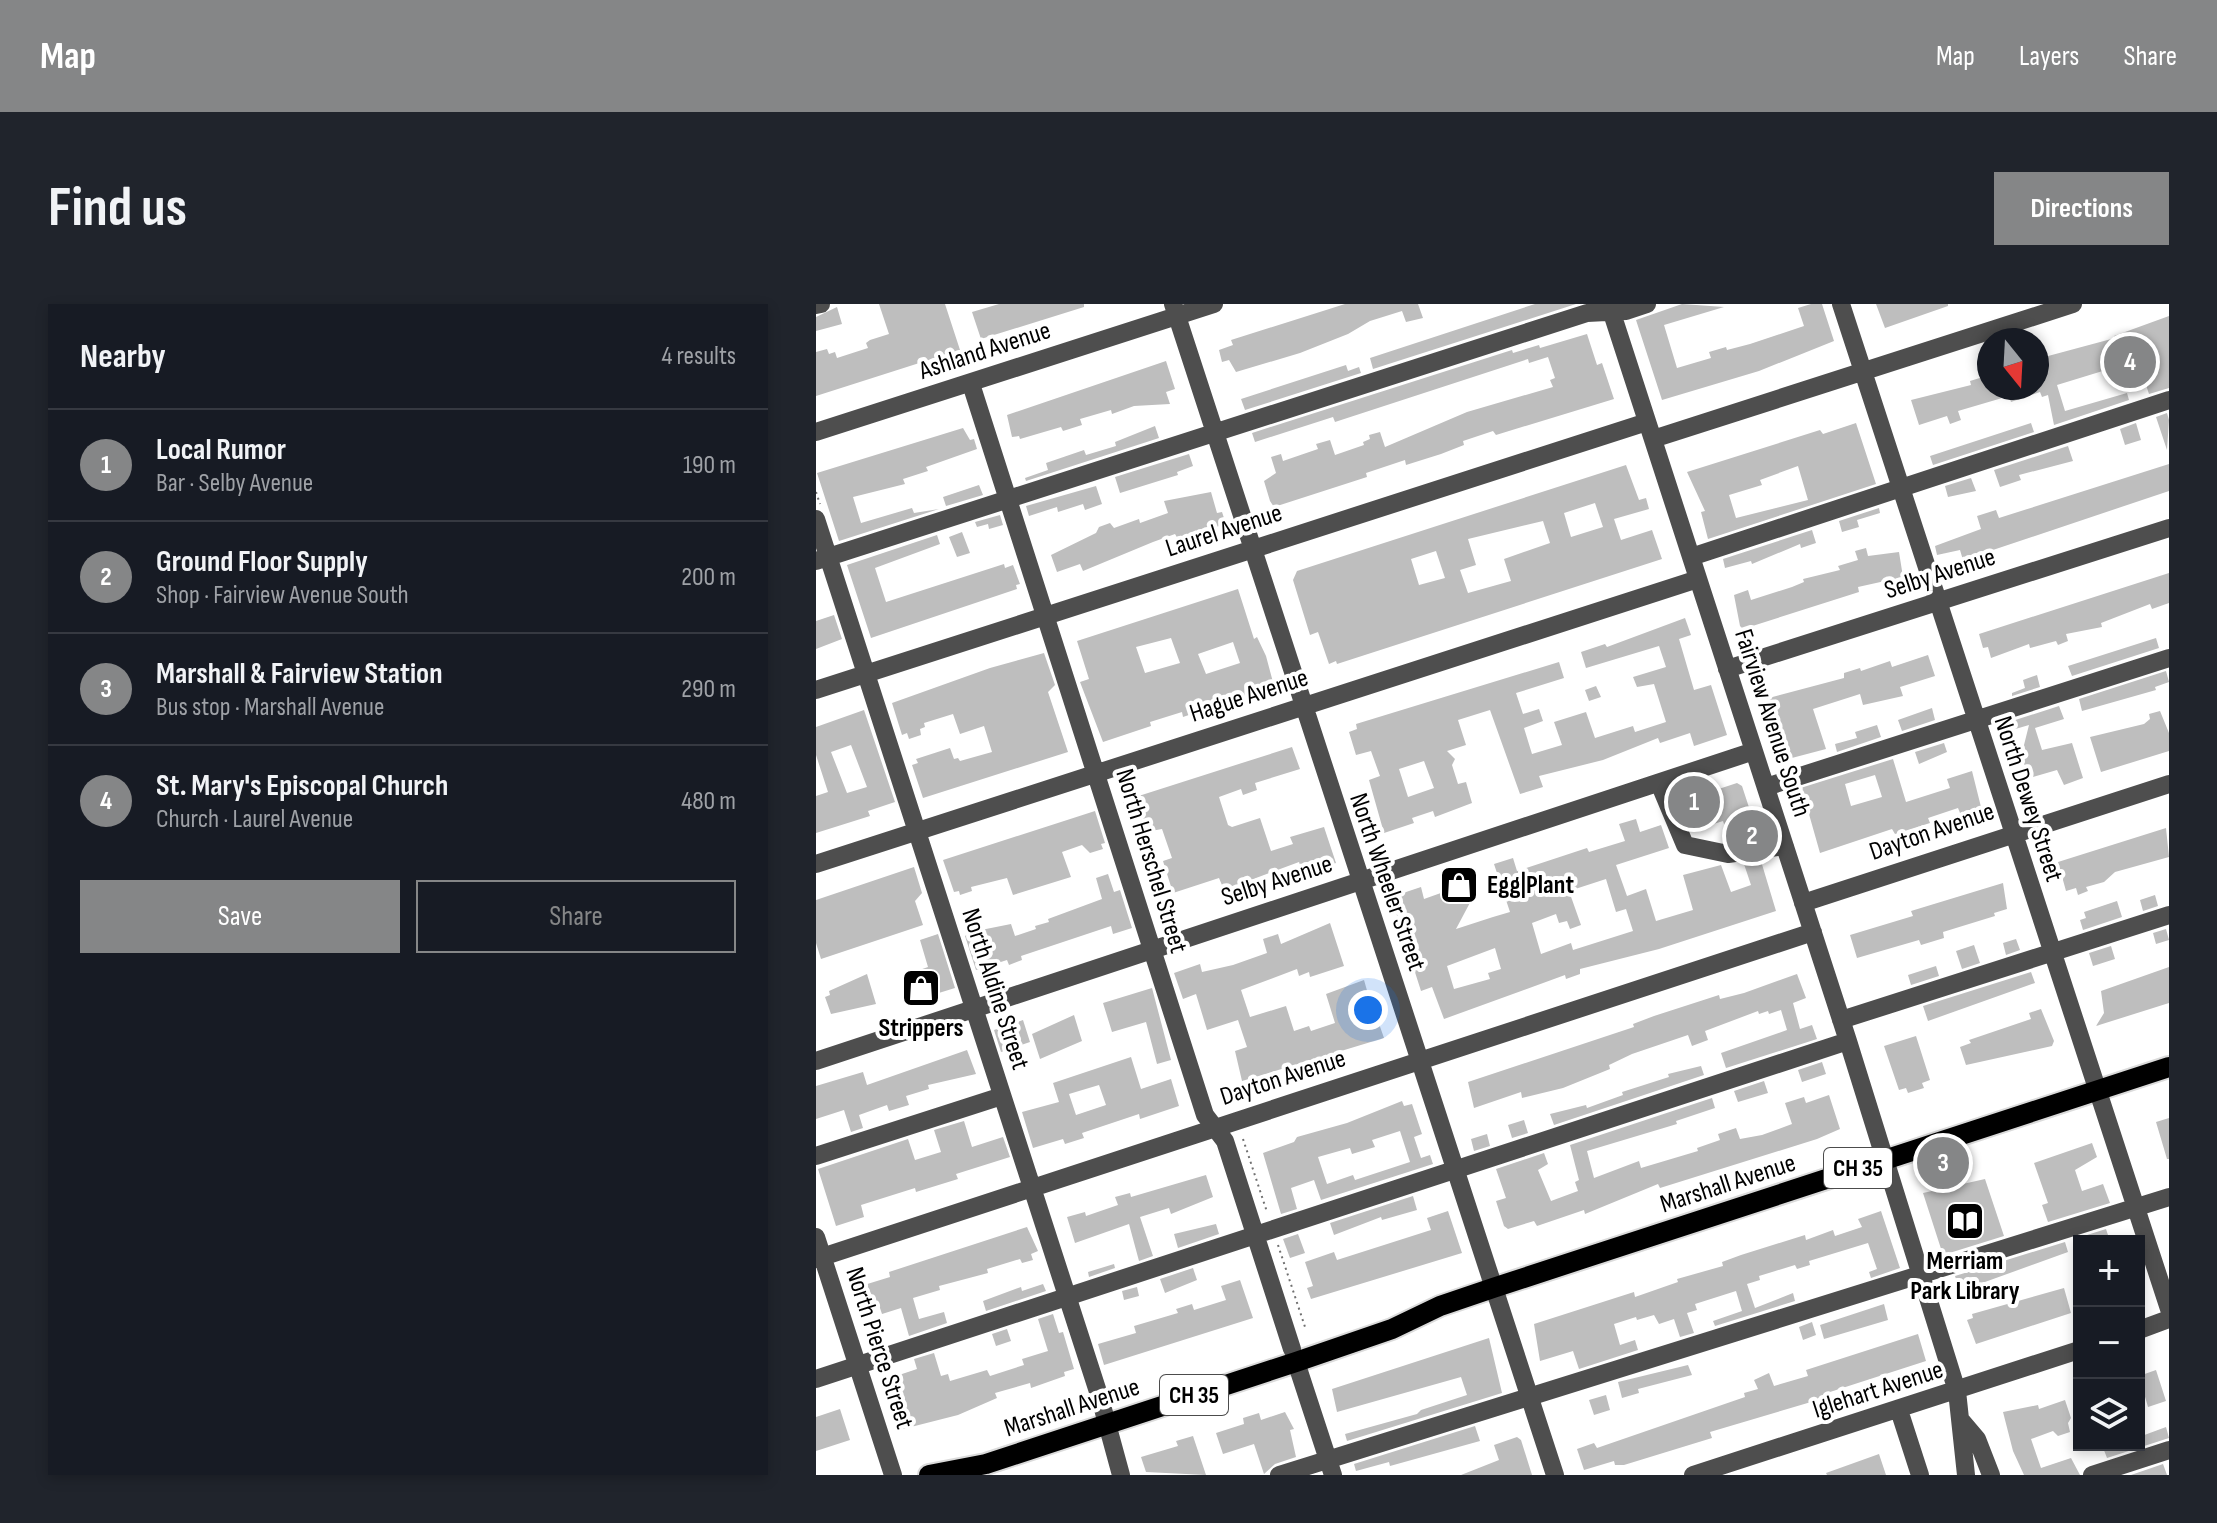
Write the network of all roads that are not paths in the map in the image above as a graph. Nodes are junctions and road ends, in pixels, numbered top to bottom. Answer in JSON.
{"nodes":[{"id":1,"x":1214,"y":304,"type":"edge"},
{"id":2,"x":1647,"y":304,"type":"edge"},
{"id":3,"x":1841,"y":304,"type":"edge"},
{"id":4,"x":2073,"y":304,"type":"edge"},
{"id":5,"x":1610,"y":307,"type":"edge"},
{"id":6,"x":1175,"y":310,"type":"edge"},
{"id":7,"x":1863,"y":371,"type":"junction"},
{"id":8,"x":971,"y":384,"type":"junction"},
{"id":9,"x":2169,"y":400,"type":"edge"},
{"id":10,"x":1650,"y":431,"type":"junction"},
{"id":11,"x":816,"y":432,"type":"edge"},
{"id":12,"x":1215,"y":434,"type":"junction"},
{"id":13,"x":1901,"y":488,"type":"junction"},
{"id":14,"x":1008,"y":500,"type":"junction"},
{"id":15,"x":816,"y":519,"type":"edge"},
{"id":16,"x":2169,"y":528,"type":"edge"},
{"id":17,"x":1252,"y":549,"type":"junction"},
{"id":18,"x":1691,"y":557,"type":"junction"},
{"id":19,"x":822,"y":559,"type":"edge"},
{"id":20,"x":1698,"y":579,"type":"junction"},
{"id":21,"x":1941,"y":601,"type":"junction"},
{"id":22,"x":1045,"y":615,"type":"junction"},
{"id":23,"x":2169,"y":658,"type":"edge"},
{"id":24,"x":1727,"y":669,"type":"junction"},
{"id":25,"x":867,"y":674,"type":"junction"},
{"id":26,"x":816,"y":690,"type":"edge"},
{"id":27,"x":1302,"y":706,"type":"junction"},
{"id":28,"x":1975,"y":720,"type":"junction"},
{"id":29,"x":1754,"y":751,"type":"junction"},
{"id":30,"x":1097,"y":773,"type":"junction"},
{"id":31,"x":1659,"y":783,"type":"junction"},
{"id":32,"x":2169,"y":784,"type":"edge"},
{"id":33,"x":1766,"y":787,"type":"junction"},
{"id":34,"x":918,"y":833,"type":"junction"},
{"id":35,"x":2011,"y":833,"type":"junction"},
{"id":36,"x":1785,"y":846,"type":"junction"},
{"id":37,"x":816,"y":864,"type":"edge"},
{"id":38,"x":1359,"y":882,"type":"junction"},
{"id":39,"x":1803,"y":903,"type":"junction"},
{"id":40,"x":2169,"y":915,"type":"edge"},
{"id":41,"x":1813,"y":932,"type":"junction"},
{"id":42,"x":1152,"y":950,"type":"junction"},
{"id":43,"x":2051,"y":953,"type":"junction"},
{"id":44,"x":975,"y":1008,"type":"junction"},
{"id":45,"x":1841,"y":1020,"type":"junction"},
{"id":46,"x":1848,"y":1041,"type":"junction"},
{"id":47,"x":1421,"y":1060,"type":"junction"},
{"id":48,"x":816,"y":1061,"type":"edge"},
{"id":49,"x":2169,"y":1067,"type":"edge"},
{"id":50,"x":2096,"y":1091,"type":"junction"},
{"id":51,"x":1002,"y":1096,"type":"junction"},
{"id":52,"x":1215,"y":1128,"type":"junction"},
{"id":53,"x":816,"y":1156,"type":"edge"},
{"id":54,"x":1885,"y":1159,"type":"junction"},
{"id":55,"x":1455,"y":1169,"type":"junction"},
{"id":56,"x":1030,"y":1189,"type":"junction"},
{"id":57,"x":2169,"y":1197,"type":"edge"},
{"id":58,"x":2136,"y":1208,"type":"junction"},
{"id":59,"x":1254,"y":1234,"type":"junction"},
{"id":60,"x":816,"y":1237,"type":"edge"},
{"id":61,"x":819,"y":1258,"type":"edge"},
{"id":62,"x":1921,"y":1276,"type":"junction"},
{"id":63,"x":1493,"y":1288,"type":"junction"},
{"id":64,"x":1065,"y":1296,"type":"junction"},
{"id":65,"x":2169,"y":1309,"type":"edge"},
{"id":66,"x":2169,"y":1319,"type":"edge"},
{"id":67,"x":2145,"y":1328,"type":"edge"},
{"id":68,"x":2073,"y":1352,"type":"edge"},
{"id":69,"x":1294,"y":1355,"type":"junction"},
{"id":70,"x":857,"y":1365,"type":"junction"},
{"id":71,"x":816,"y":1379,"type":"edge"},
{"id":72,"x":1957,"y":1391,"type":"junction"},
{"id":73,"x":1530,"y":1399,"type":"junction"},
{"id":74,"x":1899,"y":1410,"type":"junction"},
{"id":75,"x":1104,"y":1418,"type":"junction"},
{"id":76,"x":1960,"y":1418,"type":"junction"},
{"id":77,"x":2169,"y":1450,"type":"edge"},
{"id":78,"x":1330,"y":1467,"type":"edge"},
{"id":79,"x":937,"y":1473,"type":"edge"},
{"id":80,"x":893,"y":1475,"type":"edge"},
{"id":81,"x":1121,"y":1475,"type":"edge"},
{"id":82,"x":1279,"y":1475,"type":"edge"},
{"id":83,"x":1555,"y":1475,"type":"edge"},
{"id":84,"x":1693,"y":1475,"type":"edge"},
{"id":85,"x":1920,"y":1475,"type":"edge"},
{"id":86,"x":1966,"y":1475,"type":"edge"},
{"id":87,"x":1991,"y":1475,"type":"edge"},
{"id":88,"x":2092,"y":1475,"type":"edge"}],
"edges":[{"from":1,"to":6,"type":"street","name":"Ashland Avenue"},
{"from":2,"to":5,"type":"street"},
{"from":3,"to":7,"type":"street","name":"North Dewey Street"},
{"from":4,"to":7,"type":"street","name":"Laurel Avenue"},
{"from":5,"to":10,"type":"street","name":"Fairview Avenue South"},
{"from":5,"to":12,"type":"street"},
{"from":6,"to":8,"type":"street","name":"Ashland Avenue"},
{"from":6,"to":12,"type":"street","name":"North Wheeler Street"},
{"from":7,"to":10,"type":"street","name":"Laurel Avenue"},
{"from":7,"to":13,"type":"street","name":"North Dewey Street"},
{"from":8,"to":11,"type":"street","name":"Ashland Avenue"},
{"from":8,"to":14,"type":"street","name":"North Herschel Street"},
{"from":9,"to":13,"type":"street"},
{"from":10,"to":17,"type":"street","name":"Laurel Avenue"},
{"from":10,"to":18,"type":"street","name":"Fairview Avenue South"},
{"from":12,"to":14,"type":"street"},
{"from":12,"to":17,"type":"street","name":"North Wheeler Street"},
{"from":13,"to":18,"type":"street"},
{"from":13,"to":21,"type":"street","name":"North Dewey Street"},
{"from":14,"to":19,"type":"street"},
{"from":14,"to":22,"type":"street","name":"North Herschel Street"},
{"from":15,"to":19,"type":"street","name":"North Aldine Street"},
{"from":16,"to":21,"type":"street","name":"Selby Avenue"},
{"from":17,"to":22,"type":"street","name":"Laurel Avenue"},
{"from":17,"to":27,"type":"street","name":"North Wheeler Street"},
{"from":18,"to":20,"type":"street","name":"Fairview Avenue South"},
{"from":19,"to":25,"type":"street","name":"North Aldine Street"},
{"from":20,"to":24,"type":"street","name":"Fairview Avenue South"},
{"from":20,"to":27,"type":"street","name":"Hague Avenue"},
{"from":21,"to":24,"type":"street","name":"Selby Avenue"},
{"from":21,"to":28,"type":"street","name":"North Dewey Street"},
{"from":22,"to":25,"type":"street","name":"Laurel Avenue"},
{"from":22,"to":30,"type":"street","name":"North Herschel Street"},
{"from":23,"to":28,"type":"street"},
{"from":24,"to":29,"type":"street","name":"Fairview Avenue South"},
{"from":25,"to":26,"type":"street","name":"Laurel Avenue"},
{"from":25,"to":34,"type":"street","name":"North Aldine Street"},
{"from":27,"to":30,"type":"street","name":"Hague Avenue"},
{"from":27,"to":38,"type":"street","name":"North Wheeler Street"},
{"from":28,"to":33,"type":"street"},
{"from":28,"to":35,"type":"street","name":"North Dewey Street"},
{"from":29,"to":31,"type":"street","name":"Selby Avenue"},
{"from":29,"to":33,"type":"street","name":"Fairview Avenue South"},
{"from":30,"to":34,"type":"street","name":"Hague Avenue"},
{"from":30,"to":42,"type":"street","name":"North Herschel Street"},
{"from":31,"to":36,"type":"street"},
{"from":31,"to":38,"type":"street","name":"Selby Avenue"},
{"from":32,"to":35,"type":"street","name":"Dayton Avenue"},
{"from":33,"to":36,"type":"street","name":"Fairview Avenue South"},
{"from":34,"to":37,"type":"street","name":"Hague Avenue"},
{"from":34,"to":44,"type":"street","name":"North Aldine Street"},
{"from":35,"to":39,"type":"street","name":"Dayton Avenue"},
{"from":35,"to":43,"type":"street","name":"North Dewey Street"},
{"from":36,"to":39,"type":"street","name":"Fairview Avenue South"},
{"from":38,"to":42,"type":"street","name":"Selby Avenue"},
{"from":38,"to":47,"type":"street","name":"North Wheeler Street"},
{"from":39,"to":41,"type":"street","name":"Fairview Avenue South"},
{"from":40,"to":43,"type":"street"},
{"from":41,"to":45,"type":"street","name":"Fairview Avenue South"},
{"from":41,"to":47,"type":"street","name":"Dayton Avenue"},
{"from":42,"to":44,"type":"street","name":"Selby Avenue"},
{"from":42,"to":52,"type":"street","name":"North Herschel Street"},
{"from":43,"to":45,"type":"street"},
{"from":43,"to":50,"type":"street","name":"North Dewey Street"},
{"from":44,"to":48,"type":"street","name":"Selby Avenue"},
{"from":44,"to":51,"type":"street","name":"North Aldine Street"},
{"from":45,"to":46,"type":"street","name":"Fairview Avenue South"},
{"from":46,"to":54,"type":"street","name":"Fairview Avenue South"},
{"from":46,"to":55,"type":"street"},
{"from":47,"to":52,"type":"street","name":"Dayton Avenue"},
{"from":47,"to":55,"type":"street","name":"North Wheeler Street"},
{"from":49,"to":50,"type":"main road","name":"Marshall Avenue","number":"CH 35"},
{"from":50,"to":54,"type":"main road","name":"Marshall Avenue","number":"CH 35"},
{"from":50,"to":58,"type":"street","name":"North Dewey Street"},
{"from":51,"to":53,"type":"street"},
{"from":51,"to":56,"type":"street","name":"North Aldine Street"},
{"from":52,"to":56,"type":"street","name":"Dayton Avenue"},
{"from":52,"to":59,"type":"street","name":"North Herschel Street"},
{"from":54,"to":62,"type":"street","name":"Fairview Avenue South"},
{"from":54,"to":63,"type":"main road","name":"Marshall Avenue","number":"CH 35"},
{"from":55,"to":59,"type":"street"},
{"from":55,"to":63,"type":"street","name":"North Wheeler Street"},
{"from":56,"to":61,"type":"street","name":"Dayton Avenue"},
{"from":56,"to":64,"type":"street","name":"North Aldine Street"},
{"from":57,"to":58,"type":"street"},
{"from":58,"to":62,"type":"street"},
{"from":58,"to":65,"type":"street","name":"North Dewey Street"},
{"from":59,"to":64,"type":"street"},
{"from":59,"to":69,"type":"street","name":"North Herschel Street"},
{"from":60,"to":61,"type":"street","name":"North Pierce Street"},
{"from":61,"to":70,"type":"street","name":"North Pierce Street"},
{"from":62,"to":72,"type":"street","name":"Fairview Avenue South"},
{"from":62,"to":73,"type":"street"},
{"from":63,"to":69,"type":"main road","name":"Marshall Avenue","number":"CH 35"},
{"from":63,"to":73,"type":"street","name":"North Wheeler Street"},
{"from":64,"to":70,"type":"street"},
{"from":64,"to":75,"type":"street","name":"North Aldine Street"},
{"from":66,"to":67,"type":"street"},
{"from":68,"to":72,"type":"street","name":"Iglehart Avenue"},
{"from":69,"to":75,"type":"main road","name":"Marshall Avenue","number":"CH 35"},
{"from":69,"to":78,"type":"street","name":"North Herschel Street"},
{"from":70,"to":71,"type":"street"},
{"from":70,"to":80,"type":"street","name":"North Pierce Street"},
{"from":72,"to":74,"type":"street","name":"Iglehart Avenue"},
{"from":72,"to":76,"type":"street","name":"Fairview Avenue South"},
{"from":73,"to":78,"type":"street"},
{"from":73,"to":83,"type":"street","name":"North Wheeler Street"},
{"from":74,"to":84,"type":"street","name":"Iglehart Avenue"},
{"from":74,"to":85,"type":"street"},
{"from":75,"to":79,"type":"main road","name":"Marshall Avenue","number":"CH 35"},
{"from":75,"to":81,"type":"street","name":"North Aldine Street"},
{"from":76,"to":86,"type":"street","name":"Fairview Avenue South"},
{"from":76,"to":87,"type":"street"},
{"from":77,"to":88,"type":"street"},
{"from":78,"to":82,"type":"street"}]}
